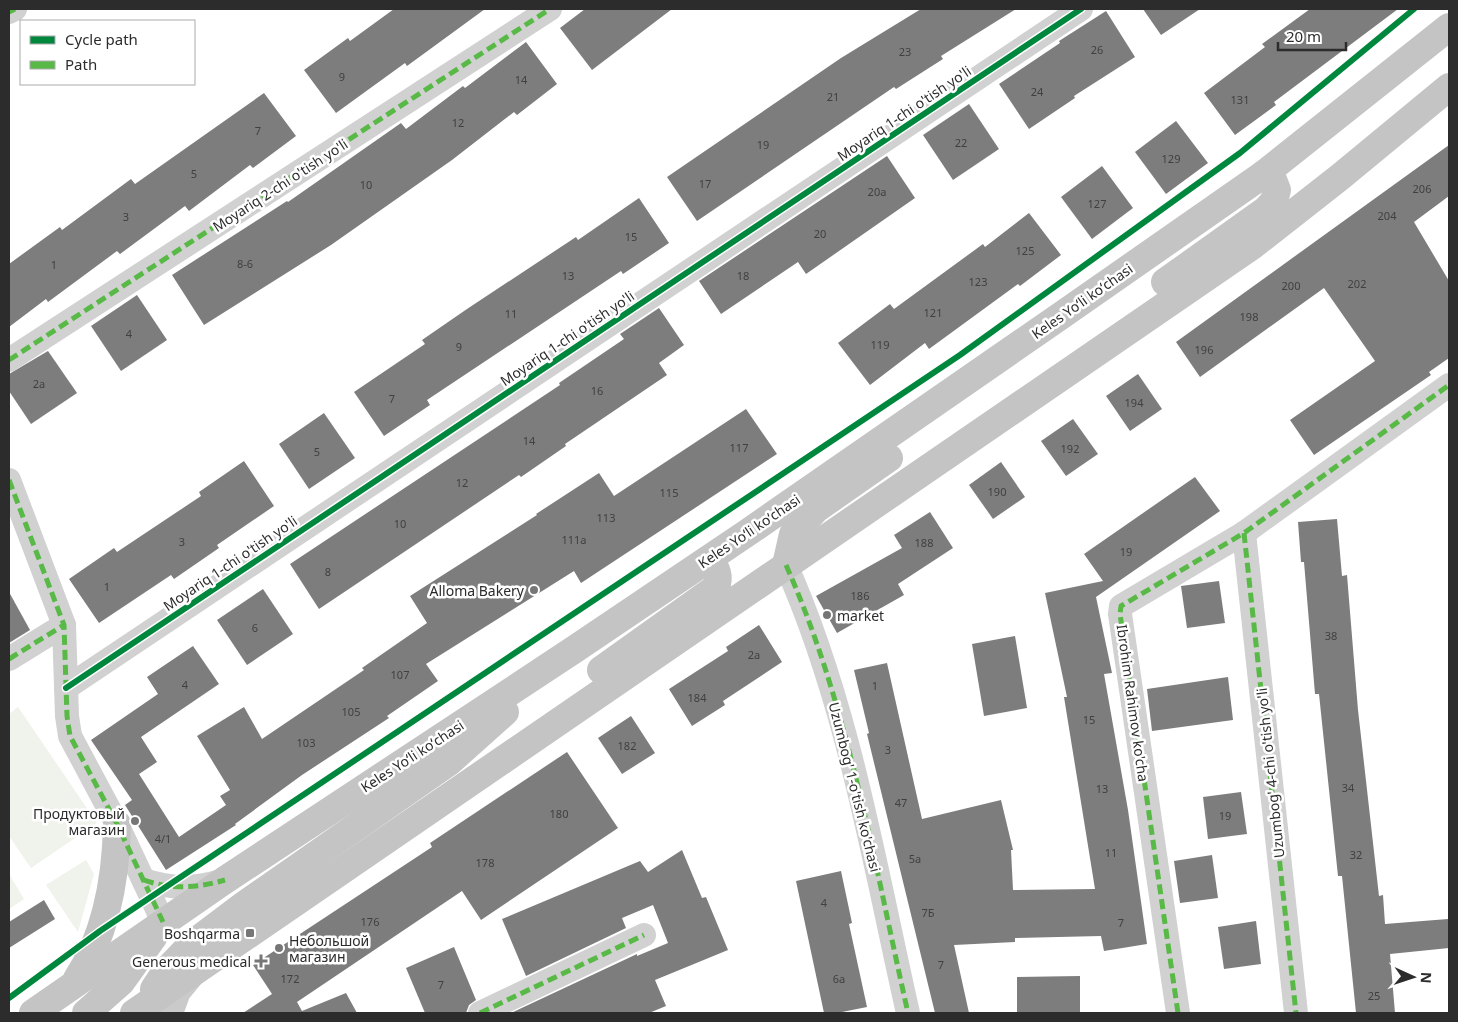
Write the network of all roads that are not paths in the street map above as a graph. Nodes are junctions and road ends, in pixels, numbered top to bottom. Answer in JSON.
{"nodes":[{"id":1,"x":14,"y":9,"type":"edge"},
{"id":2,"x":550,"y":9,"type":"edge"},
{"id":3,"x":1081,"y":9,"type":"edge"},
{"id":4,"x":9,"y":12,"type":"edge"},
{"id":5,"x":1449,"y":27,"type":"edge"},
{"id":6,"x":1449,"y":87,"type":"edge"},
{"id":7,"x":1264,"y":174,"type":"junction"},
{"id":8,"x":1059,"y":317,"type":"junction"},
{"id":9,"x":9,"y":360,"type":"edge"},
{"id":10,"x":1058,"y":378,"type":"junction"},
{"id":11,"x":1449,"y":385,"type":"edge"},
{"id":12,"x":9,"y":480,"type":"edge"},
{"id":13,"x":1244,"y":533,"type":"junction"},
{"id":14,"x":709,"y":559,"type":"junction"},
{"id":15,"x":786,"y":565,"type":"junction"},
{"id":16,"x":64,"y":625,"type":"junction"},
{"id":17,"x":575,"y":649,"type":"junction"},
{"id":18,"x":9,"y":659,"type":"edge"},
{"id":19,"x":66,"y":688,"type":"junction"},
{"id":20,"x":528,"y":741,"type":"junction"},
{"id":21,"x":117,"y":824,"type":"junction"},
{"id":22,"x":144,"y":880,"type":"junction"},
{"id":23,"x":225,"y":880,"type":"junction"},
{"id":24,"x":163,"y":922,"type":"junction"},
{"id":25,"x":644,"y":935,"type":"dead end"},
{"id":26,"x":187,"y":963,"type":"junction"},
{"id":27,"x":121,"y":982,"type":"junction"},
{"id":28,"x":73,"y":984,"type":"junction"},
{"id":29,"x":150,"y":1011,"type":"edge"},
{"id":30,"x":33,"y":1013,"type":"edge"},
{"id":31,"x":86,"y":1013,"type":"edge"},
{"id":32,"x":480,"y":1013,"type":"edge"},
{"id":33,"x":908,"y":1013,"type":"edge"},
{"id":34,"x":1178,"y":1013,"type":"edge"},
{"id":35,"x":1296,"y":1013,"type":"edge"}],
"edges":[{"from":1,"to":4,"type":"street"},
{"from":2,"to":9,"type":"street","name":"Moyariq 2-chi o'tish yo'li"},
{"from":3,"to":19,"type":"street","name":"Moyariq 1-chi o'tish yo'li"},
{"from":5,"to":7,"type":"main road","name":"Keles Yoʻli koʻchasi"},
{"from":6,"to":10,"type":"main road"},
{"from":7,"to":8,"type":"main road","name":"Keles Yoʻli koʻchasi"},
{"from":7,"to":10,"type":"main road"},
{"from":8,"to":14,"type":"main road","name":"Keles Yoʻli koʻchasi"},
{"from":8,"to":15,"type":"main road"},
{"from":10,"to":15,"type":"main road"},
{"from":11,"to":13,"type":"street","name":"Ibrohim Rahimov ko'cha"},
{"from":12,"to":16,"type":"street"},
{"from":13,"to":34,"type":"street","name":"Ibrohim Rahimov ko'cha"},
{"from":13,"to":35,"type":"street","name":"Uzumbog' 4-chi o'tish yo'li"},
{"from":14,"to":17,"type":"main road","name":"Keles Yoʻli koʻchasi"},
{"from":14,"to":20,"type":"main road"},
{"from":15,"to":20,"type":"main road"},
{"from":15,"to":33,"type":"street","name":"Uzumbog' 1-o'tish ko'chasi"},
{"from":16,"to":18,"type":"street"},
{"from":16,"to":19,"type":"street"},
{"from":17,"to":23,"type":"main road","name":"Keles Yoʻli koʻchasi"},
{"from":17,"to":26,"type":"main road"},
{"from":19,"to":21,"type":"street"},
{"from":20,"to":26,"type":"main road"},
{"from":21,"to":22,"type":"street"},
{"from":21,"to":28,"type":"main road"},
{"from":22,"to":23,"type":"street"},
{"from":22,"to":24,"type":"street"},
{"from":23,"to":24,"type":"main road","name":"Keles Yoʻli koʻchasi"},
{"from":24,"to":26,"type":"main road"},
{"from":24,"to":27,"type":"main road"},
{"from":24,"to":28,"type":"main road","name":"Keles Yoʻli koʻchasi"},
{"from":25,"to":32,"type":"street"},
{"from":26,"to":29,"type":"main road"},
{"from":27,"to":28,"type":"main road"},
{"from":27,"to":29,"type":"main road"},
{"from":27,"to":31,"type":"main road"},
{"from":28,"to":30,"type":"main road","name":"Keles Yoʻli koʻchasi"}]}
